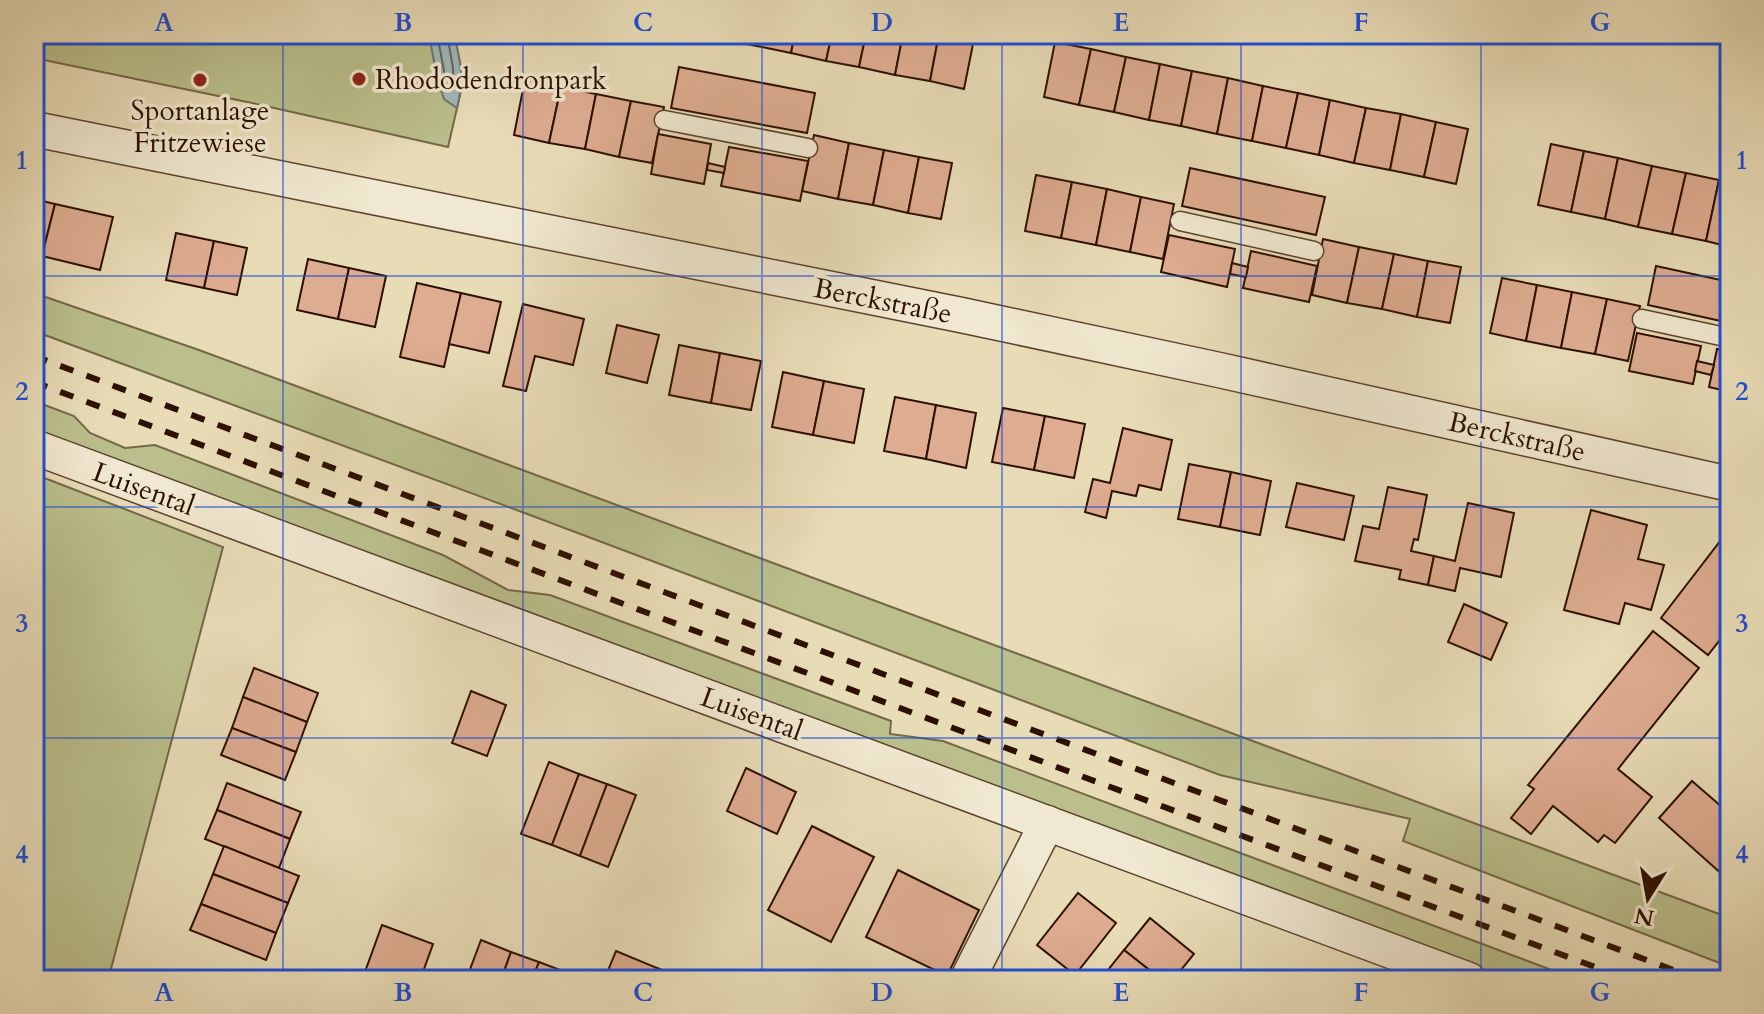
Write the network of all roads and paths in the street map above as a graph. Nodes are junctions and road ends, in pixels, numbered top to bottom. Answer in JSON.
{"nodes":[{"id":1,"x":664,"y":120,"type":"dead end"},
{"id":2,"x":34,"y":129,"type":"edge"},
{"id":3,"x":808,"y":148,"type":"dead end"},
{"id":4,"x":1180,"y":221,"type":"dead end"},
{"id":5,"x":1314,"y":251,"type":"dead end"},
{"id":6,"x":1642,"y":319,"type":"dead end"},
{"id":7,"x":1730,"y":338,"type":"edge"},
{"id":8,"x":34,"y":447,"type":"edge"},
{"id":9,"x":1730,"y":484,"type":"edge"},
{"id":10,"x":1047,"y":823,"type":"junction"},
{"id":11,"x":967,"y":980,"type":"edge"},
{"id":12,"x":1469,"y":980,"type":"edge"}],
"edges":[{"from":1,"to":3,"type":"lane"},
{"from":2,"to":9,"type":"street","name":"Berckstraße"},
{"from":4,"to":5,"type":"lane"},
{"from":6,"to":7,"type":"lane"},
{"from":8,"to":10,"type":"street","name":"Luisental"},
{"from":10,"to":11,"type":"street"},
{"from":10,"to":12,"type":"street","name":"Luisental"}]}
